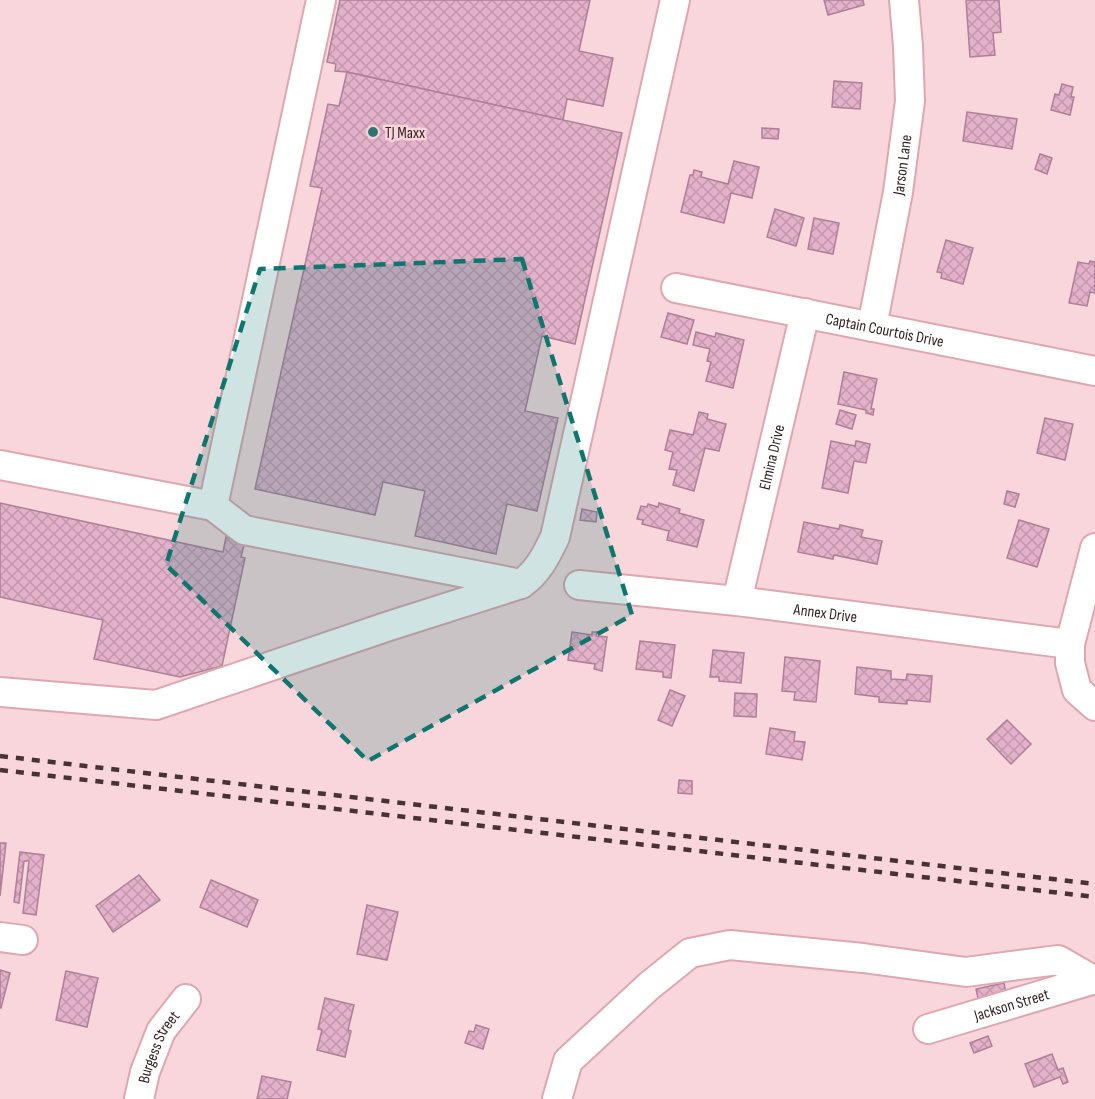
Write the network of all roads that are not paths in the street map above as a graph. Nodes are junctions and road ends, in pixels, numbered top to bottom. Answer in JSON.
{"nodes":[{"id":1,"x":321,"y":0,"type":"edge"},
{"id":2,"x":675,"y":0,"type":"edge"},
{"id":3,"x":904,"y":0,"type":"edge"},
{"id":4,"x":676,"y":288,"type":"dead end"},
{"id":5,"x":805,"y":313,"type":"junction"},
{"id":6,"x":872,"y":327,"type":"junction"},
{"id":7,"x":1095,"y":371,"type":"edge"},
{"id":8,"x":0,"y":465,"type":"edge"},
{"id":9,"x":213,"y":506,"type":"junction"},
{"id":10,"x":1095,"y":548,"type":"edge"},
{"id":11,"x":521,"y":584,"type":"junction"},
{"id":12,"x":579,"y":585,"type":"dead end"},
{"id":13,"x":737,"y":601,"type":"junction"},
{"id":14,"x":1070,"y":644,"type":"junction"},
{"id":15,"x":0,"y":692,"type":"edge"},
{"id":16,"x":1095,"y":706,"type":"edge"},
{"id":17,"x":1094,"y":980,"type":"edge"},
{"id":18,"x":186,"y":999,"type":"dead end"},
{"id":19,"x":928,"y":1029,"type":"dead end"},
{"id":20,"x":139,"y":1099,"type":"edge"},
{"id":21,"x":557,"y":1099,"type":"edge"}],
"edges":[{"from":1,"to":9,"type":"street"},
{"from":2,"to":11,"type":"street"},
{"from":3,"to":6,"type":"street","name":"Jarson Lane"},
{"from":4,"to":5,"type":"street","name":"Captain Courtois Drive"},
{"from":5,"to":6,"type":"street","name":"Captain Courtois Drive"},
{"from":5,"to":13,"type":"street","name":"Elmina Drive"},
{"from":6,"to":7,"type":"street","name":"Captain Courtois Drive"},
{"from":8,"to":9,"type":"street"},
{"from":9,"to":11,"type":"street"},
{"from":10,"to":14,"type":"street"},
{"from":11,"to":15,"type":"street"},
{"from":12,"to":13,"type":"street","name":"Annex Drive"},
{"from":13,"to":14,"type":"street","name":"Annex Drive"},
{"from":14,"to":16,"type":"street"},
{"from":17,"to":19,"type":"street","name":"Jackson Street"},
{"from":17,"to":21,"type":"street"},
{"from":18,"to":20,"type":"street","name":"Burgess Street"}]}
